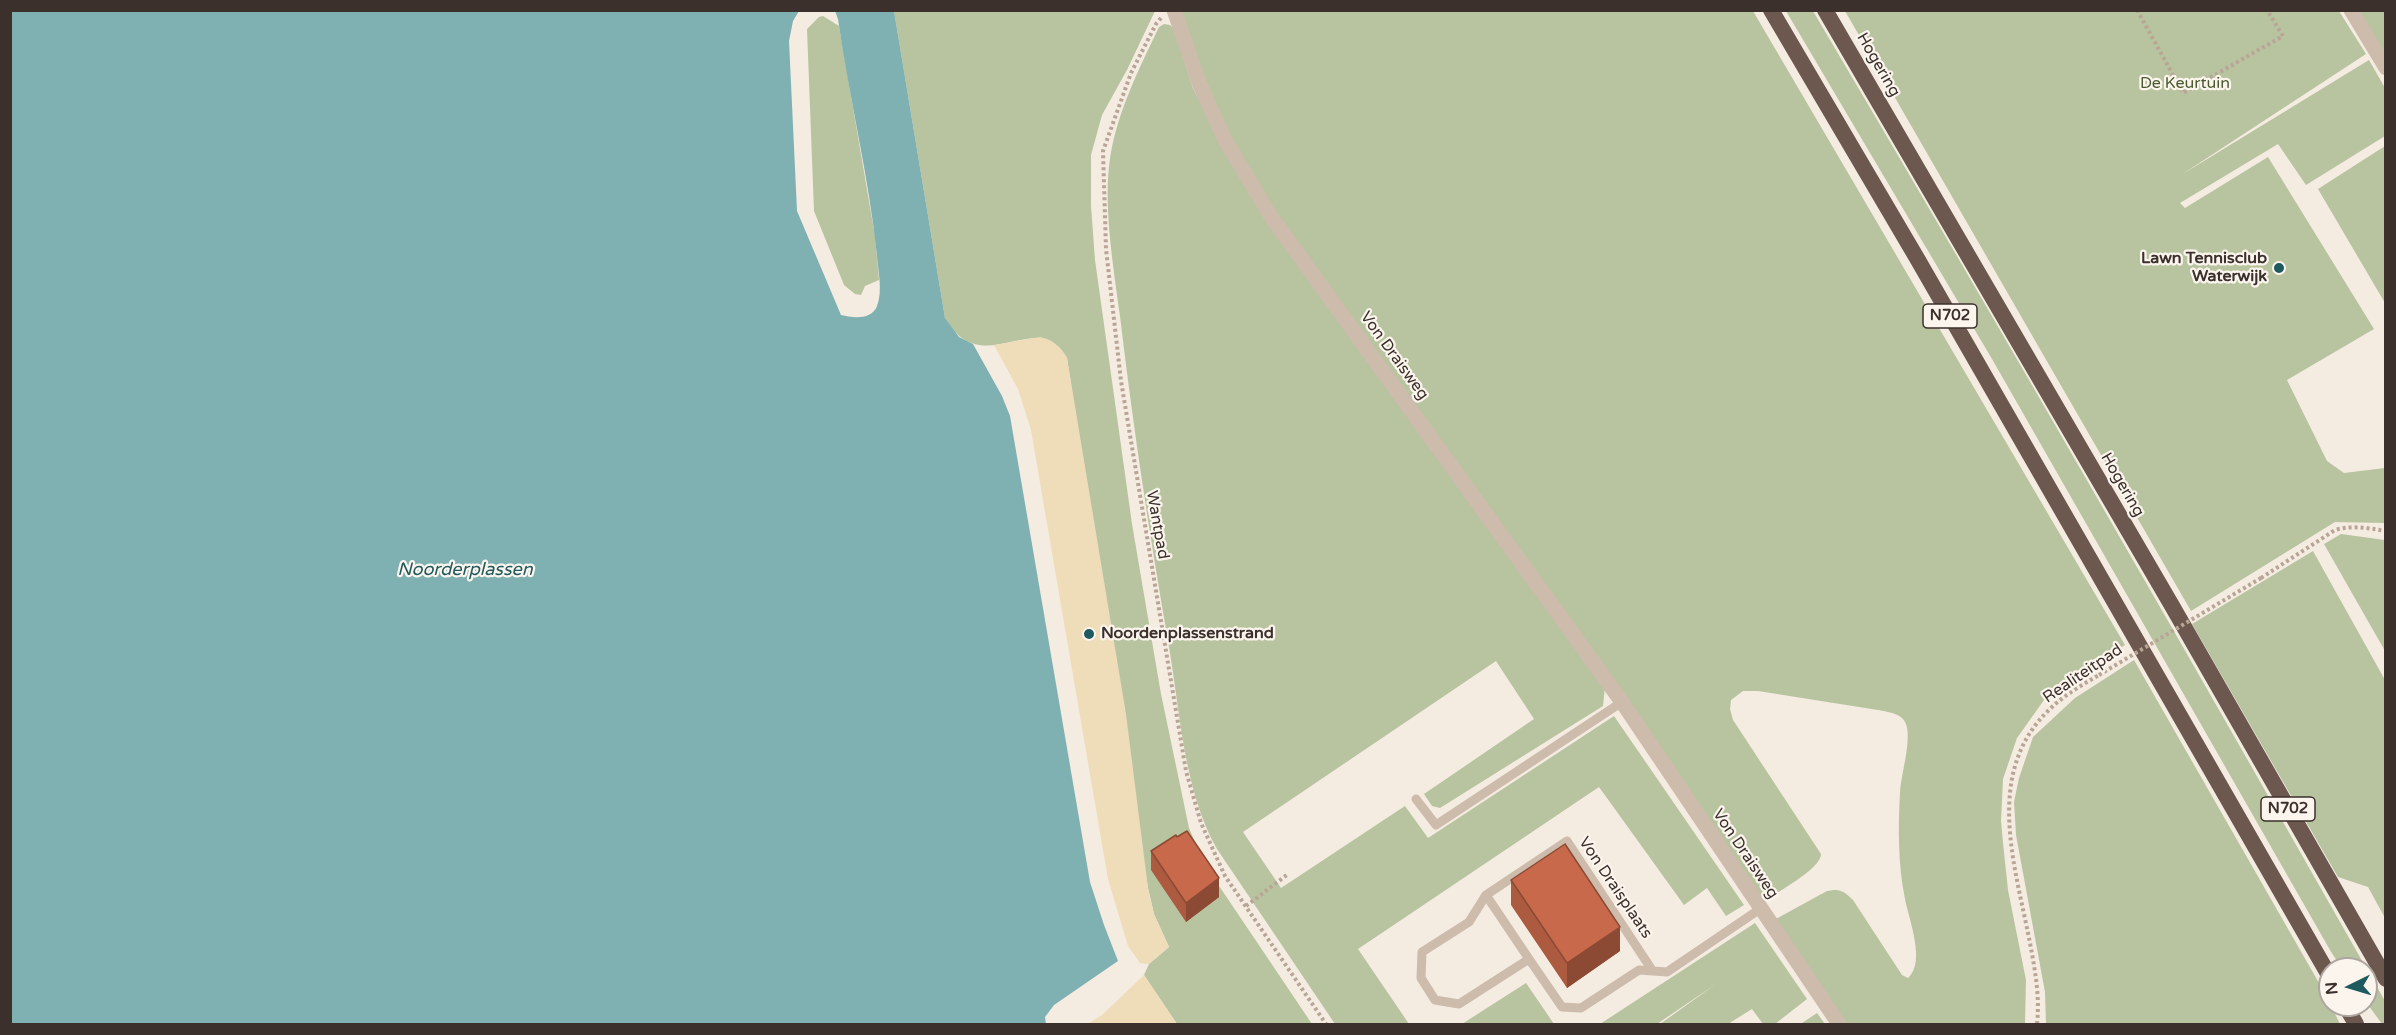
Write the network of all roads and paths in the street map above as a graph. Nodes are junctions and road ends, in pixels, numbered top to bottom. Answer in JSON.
{"nodes":[{"id":1,"x":1771,"y":10,"type":"edge"},
{"id":2,"x":1825,"y":10,"type":"edge"},
{"id":3,"x":2138,"y":10,"type":"edge"},
{"id":4,"x":2267,"y":10,"type":"edge"},
{"id":5,"x":2351,"y":10,"type":"edge"},
{"id":6,"x":1174,"y":11,"type":"edge"},
{"id":7,"x":2385,"y":68,"type":"edge"},
{"id":8,"x":2385,"y":531,"type":"edge"},
{"id":9,"x":1622,"y":702,"type":"junction"},
{"id":10,"x":1416,"y":799,"type":"dead end"},
{"id":11,"x":1288,"y":874,"type":"dead end"},
{"id":12,"x":1486,"y":895,"type":"junction"},
{"id":13,"x":1246,"y":906,"type":"junction"},
{"id":14,"x":1760,"y":909,"type":"junction"},
{"id":15,"x":2318,"y":957,"type":"edge"},
{"id":16,"x":1529,"y":959,"type":"junction"},
{"id":17,"x":1652,"y":970,"type":"junction"},
{"id":18,"x":2385,"y":979,"type":"edge"},
{"id":19,"x":1326,"y":1024,"type":"edge"},
{"id":20,"x":1839,"y":1024,"type":"edge"},
{"id":21,"x":2037,"y":1024,"type":"edge"}],
"edges":[{"from":1,"to":15,"type":"highway","number":"N702"},
{"from":2,"to":18,"type":"highway","name":"Hogering","number":"N702"},
{"from":3,"to":4,"type":"path"},
{"from":5,"to":7,"type":"street"},
{"from":6,"to":9,"type":"street","name":"Von Draisweg"},
{"from":6,"to":13,"type":"path","name":"Wantpad"},
{"from":8,"to":21,"type":"path","name":"Realiteitpad","bridge":true},
{"from":9,"to":10,"type":"lane"},
{"from":9,"to":14,"type":"street","name":"Von Draisweg"},
{"from":11,"to":13,"type":"path"},
{"from":12,"to":16,"type":"lane"},
{"from":12,"to":16,"type":"lane","name":"Von Draisplaats"},
{"from":12,"to":17,"type":"lane","name":"Von Draisplaats"},
{"from":13,"to":19,"type":"path","name":"Wantpad"},
{"from":14,"to":17,"type":"lane"},
{"from":14,"to":20,"type":"street","name":"Von Draisweg"},
{"from":16,"to":17,"type":"lane"}]}
